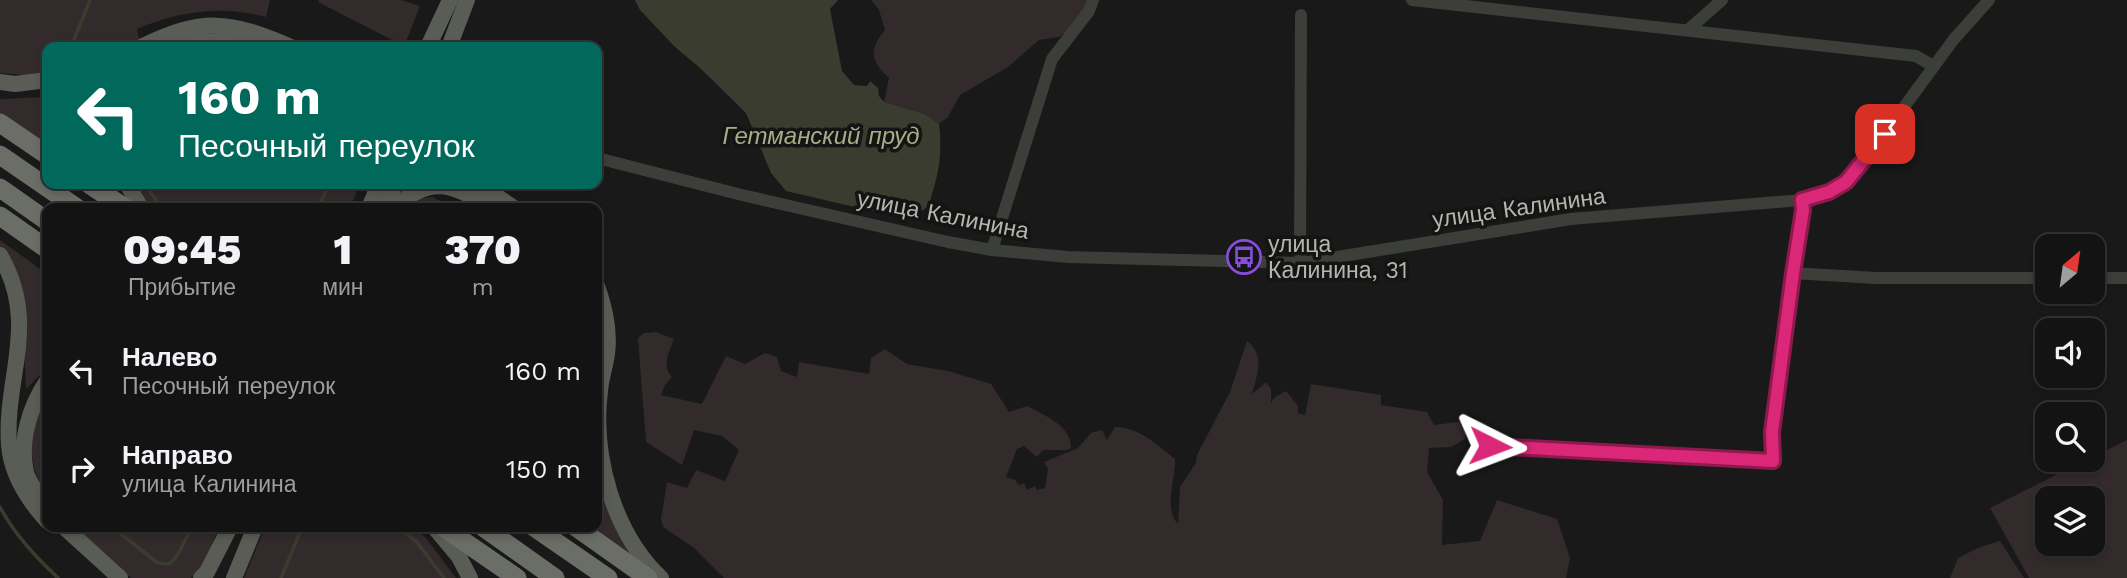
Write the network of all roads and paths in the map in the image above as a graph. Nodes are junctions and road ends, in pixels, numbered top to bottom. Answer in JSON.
{"nodes":[{"id":1,"x":452,"y":0,"type":"edge"},
{"id":2,"x":467,"y":0,"type":"edge"},
{"id":3,"x":1093,"y":0,"type":"edge"},
{"id":4,"x":1412,"y":0,"type":"edge"},
{"id":5,"x":1722,"y":0,"type":"edge"},
{"id":6,"x":1989,"y":0,"type":"edge"},
{"id":7,"x":1301,"y":15,"type":"dead end"},
{"id":8,"x":1688,"y":30,"type":"junction"},
{"id":9,"x":151,"y":42,"type":"edge"},
{"id":10,"x":200,"y":42,"type":"edge"},
{"id":11,"x":226,"y":42,"type":"edge"},
{"id":12,"x":279,"y":42,"type":"edge"},
{"id":13,"x":431,"y":42,"type":"edge"},
{"id":14,"x":437,"y":42,"type":"edge"},
{"id":15,"x":451,"y":42,"type":"edge"},
{"id":16,"x":1933,"y":66,"type":"junction"},
{"id":17,"x":42,"y":81,"type":"edge"},
{"id":18,"x":0,"y":82,"type":"edge"},
{"id":19,"x":0,"y":122,"type":"edge"},
{"id":20,"x":42,"y":151,"type":"edge"},
{"id":21,"x":0,"y":155,"type":"edge"},
{"id":22,"x":602,"y":159,"type":"edge"},
{"id":23,"x":42,"y":184,"type":"edge"},
{"id":24,"x":0,"y":188,"type":"edge"},
{"id":25,"x":49,"y":189,"type":"edge"},
{"id":26,"x":96,"y":189,"type":"edge"},
{"id":27,"x":420,"y":189,"type":"edge"},
{"id":28,"x":456,"y":189,"type":"edge"},
{"id":29,"x":486,"y":189,"type":"edge"},
{"id":30,"x":1802,"y":200,"type":"junction"},
{"id":31,"x":70,"y":203,"type":"edge"},
{"id":32,"x":118,"y":203,"type":"edge"},
{"id":33,"x":400,"y":203,"type":"edge"},
{"id":34,"x":482,"y":203,"type":"edge"},
{"id":35,"x":507,"y":203,"type":"edge"},
{"id":36,"x":0,"y":216,"type":"edge"},
{"id":37,"x":42,"y":217,"type":"edge"},
{"id":38,"x":42,"y":245,"type":"edge"},
{"id":39,"x":992,"y":250,"type":"junction"},
{"id":40,"x":0,"y":256,"type":"edge"},
{"id":41,"x":1300,"y":263,"type":"junction"},
{"id":42,"x":1793,"y":273,"type":"junction"},
{"id":43,"x":2035,"y":278,"type":"edge"},
{"id":44,"x":2105,"y":278,"type":"edge"},
{"id":45,"x":2127,"y":278,"type":"edge"},
{"id":46,"x":602,"y":300,"type":"edge"},
{"id":47,"x":602,"y":383,"type":"edge"},
{"id":48,"x":42,"y":388,"type":"edge"},
{"id":49,"x":1490,"y":446,"type":"dead end"},
{"id":50,"x":602,"y":467,"type":"edge"},
{"id":51,"x":42,"y":499,"type":"edge"},
{"id":52,"x":42,"y":514,"type":"edge"},
{"id":53,"x":57,"y":532,"type":"edge"},
{"id":54,"x":69,"y":532,"type":"edge"},
{"id":55,"x":227,"y":532,"type":"edge"},
{"id":56,"x":235,"y":532,"type":"edge"},
{"id":57,"x":254,"y":532,"type":"edge"},
{"id":58,"x":254,"y":532,"type":"edge"},
{"id":59,"x":438,"y":532,"type":"edge"},
{"id":60,"x":450,"y":532,"type":"edge"},
{"id":61,"x":490,"y":532,"type":"edge"},
{"id":62,"x":541,"y":532,"type":"edge"},
{"id":63,"x":583,"y":532,"type":"edge"},
{"id":64,"x":107,"y":578,"type":"edge"},
{"id":65,"x":120,"y":578,"type":"edge"},
{"id":66,"x":201,"y":578,"type":"edge"},
{"id":67,"x":216,"y":578,"type":"edge"},
{"id":68,"x":234,"y":578,"type":"edge"},
{"id":69,"x":240,"y":578,"type":"edge"},
{"id":70,"x":470,"y":578,"type":"edge"},
{"id":71,"x":517,"y":578,"type":"edge"},
{"id":72,"x":555,"y":578,"type":"edge"},
{"id":73,"x":608,"y":578,"type":"edge"},
{"id":74,"x":648,"y":578,"type":"edge"},
{"id":75,"x":661,"y":578,"type":"edge"}],
"edges":[{"from":1,"to":13,"type":"main road"},
{"from":1,"to":14,"type":"main road"},
{"from":2,"to":15,"type":"main road"},
{"from":3,"to":39,"type":"street"},
{"from":4,"to":8,"type":"street"},
{"from":5,"to":8,"type":"street"},
{"from":6,"to":16,"type":"street","name":"улица Калинина"},
{"from":7,"to":41,"type":"street"},
{"from":8,"to":16,"type":"street"},
{"from":9,"to":12,"type":"main road"},
{"from":10,"to":11,"type":"main road"},
{"from":16,"to":30,"type":"street","name":"улица Калинина"},
{"from":17,"to":18,"type":"main road"},
{"from":19,"to":20,"type":"highway"},
{"from":21,"to":23,"type":"highway"},
{"from":22,"to":39,"type":"street","name":"улица Калинина"},
{"from":24,"to":37,"type":"highway"},
{"from":25,"to":31,"type":"highway"},
{"from":26,"to":32,"type":"highway"},
{"from":27,"to":33,"type":"main road"},
{"from":28,"to":34,"type":"main road"},
{"from":29,"to":35,"type":"main road"},
{"from":30,"to":41,"type":"street","name":"улица Калинина"},
{"from":30,"to":42,"type":"street"},
{"from":36,"to":38,"type":"highway"},
{"from":39,"to":41,"type":"street","name":"улица Калинина"},
{"from":40,"to":52,"type":"main road"},
{"from":42,"to":43,"type":"street"},
{"from":42,"to":49,"type":"street"},
{"from":44,"to":45,"type":"street"},
{"from":46,"to":47,"type":"main road"},
{"from":48,"to":51,"type":"main road"},
{"from":50,"to":75,"type":"main road"},
{"from":53,"to":64,"type":"main road"},
{"from":54,"to":65,"type":"main road"},
{"from":55,"to":66,"type":"main road"},
{"from":56,"to":67,"type":"main road"},
{"from":57,"to":68,"type":"main road"},
{"from":58,"to":69,"type":"main road"},
{"from":59,"to":70,"type":"main road"},
{"from":60,"to":71,"type":"highway"},
{"from":61,"to":72,"type":"highway"},
{"from":62,"to":73,"type":"highway"},
{"from":63,"to":74,"type":"highway"}]}
